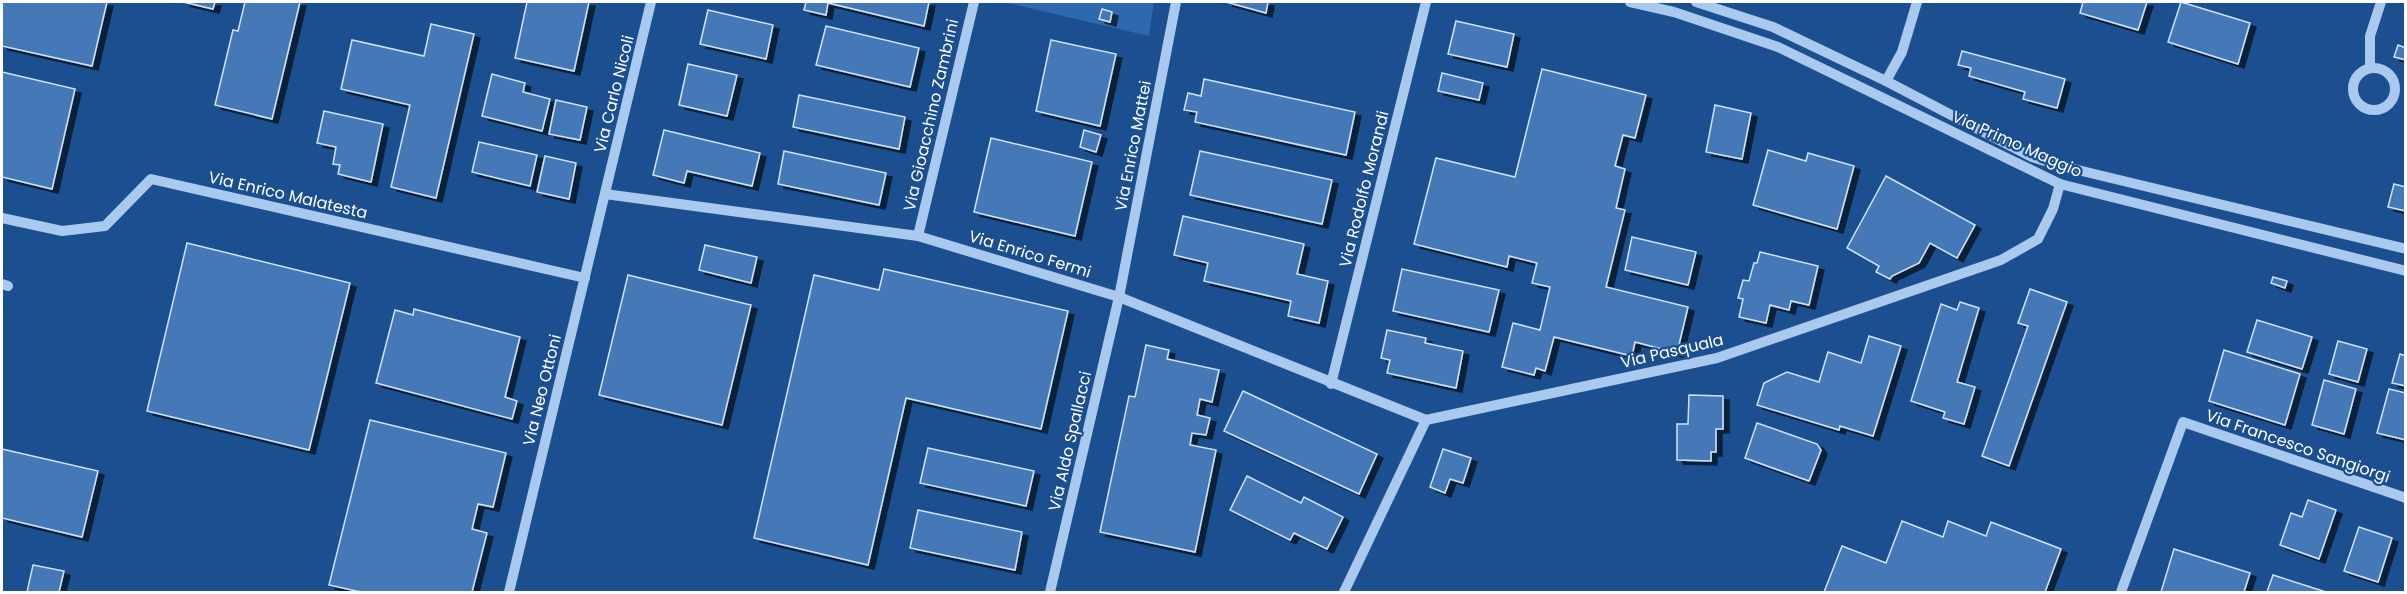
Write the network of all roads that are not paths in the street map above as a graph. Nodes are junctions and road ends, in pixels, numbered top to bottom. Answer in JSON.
{"nodes":[{"id":1,"x":651,"y":2,"type":"edge"},
{"id":2,"x":974,"y":2,"type":"edge"},
{"id":3,"x":1176,"y":2,"type":"edge"},
{"id":4,"x":1426,"y":2,"type":"edge"},
{"id":5,"x":1630,"y":2,"type":"edge"},
{"id":6,"x":1696,"y":2,"type":"edge"},
{"id":7,"x":1917,"y":2,"type":"edge"},
{"id":8,"x":2381,"y":2,"type":"edge"},
{"id":9,"x":2370,"y":68,"type":"junction"},
{"id":10,"x":1886,"y":81,"type":"junction"},
{"id":11,"x":2060,"y":184,"type":"junction"},
{"id":12,"x":605,"y":194,"type":"junction"},
{"id":13,"x":2,"y":218,"type":"edge"},
{"id":14,"x":918,"y":236,"type":"junction"},
{"id":15,"x":2406,"y":249,"type":"edge"},
{"id":16,"x":2406,"y":272,"type":"edge"},
{"id":17,"x":585,"y":278,"type":"junction"},
{"id":18,"x":1119,"y":297,"type":"junction"},
{"id":19,"x":1330,"y":384,"type":"junction"},
{"id":20,"x":1426,"y":420,"type":"junction"},
{"id":21,"x":2406,"y":498,"type":"edge"},
{"id":22,"x":509,"y":592,"type":"edge"},
{"id":23,"x":1050,"y":592,"type":"edge"},
{"id":24,"x":1344,"y":592,"type":"edge"},
{"id":25,"x":2121,"y":592,"type":"edge"}],
"edges":[{"from":1,"to":12,"type":"street","name":"Via Carlo Nicoli"},
{"from":2,"to":14,"type":"street","name":"Via Gioacchino Zambrini"},
{"from":3,"to":18,"type":"street","name":"Via Enrico Mattei"},
{"from":4,"to":19,"type":"street","name":"Via Rodolfo Morandi"},
{"from":5,"to":11,"type":"street","name":"Via Primo Maggio"},
{"from":6,"to":10,"type":"street","name":"Via Primo Maggio"},
{"from":7,"to":10,"type":"street"},
{"from":8,"to":9,"type":"street"},
{"from":9,"to":9,"type":"street"},
{"from":10,"to":15,"type":"street","name":"Via Primo Maggio"},
{"from":11,"to":16,"type":"street","name":"Via Primo Maggio"},
{"from":11,"to":20,"type":"street","name":"Via Pasquala"},
{"from":12,"to":14,"type":"street","name":"Via Enrico Fermi"},
{"from":12,"to":17,"type":"street","name":"Via Neo Ottoni"},
{"from":13,"to":17,"type":"street","name":"Via Enrico Malatesta"},
{"from":14,"to":18,"type":"street","name":"Via Enrico Fermi"},
{"from":17,"to":22,"type":"street","name":"Via Neo Ottoni"},
{"from":18,"to":19,"type":"street","name":"Via Enrico Fermi"},
{"from":18,"to":23,"type":"street","name":"Via Aldo Spallacci"},
{"from":19,"to":20,"type":"street","name":"Via Enrico Fermi"},
{"from":20,"to":24,"type":"street"},
{"from":21,"to":25,"type":"street","name":"Via Francesco Sangiorgi"}]}
